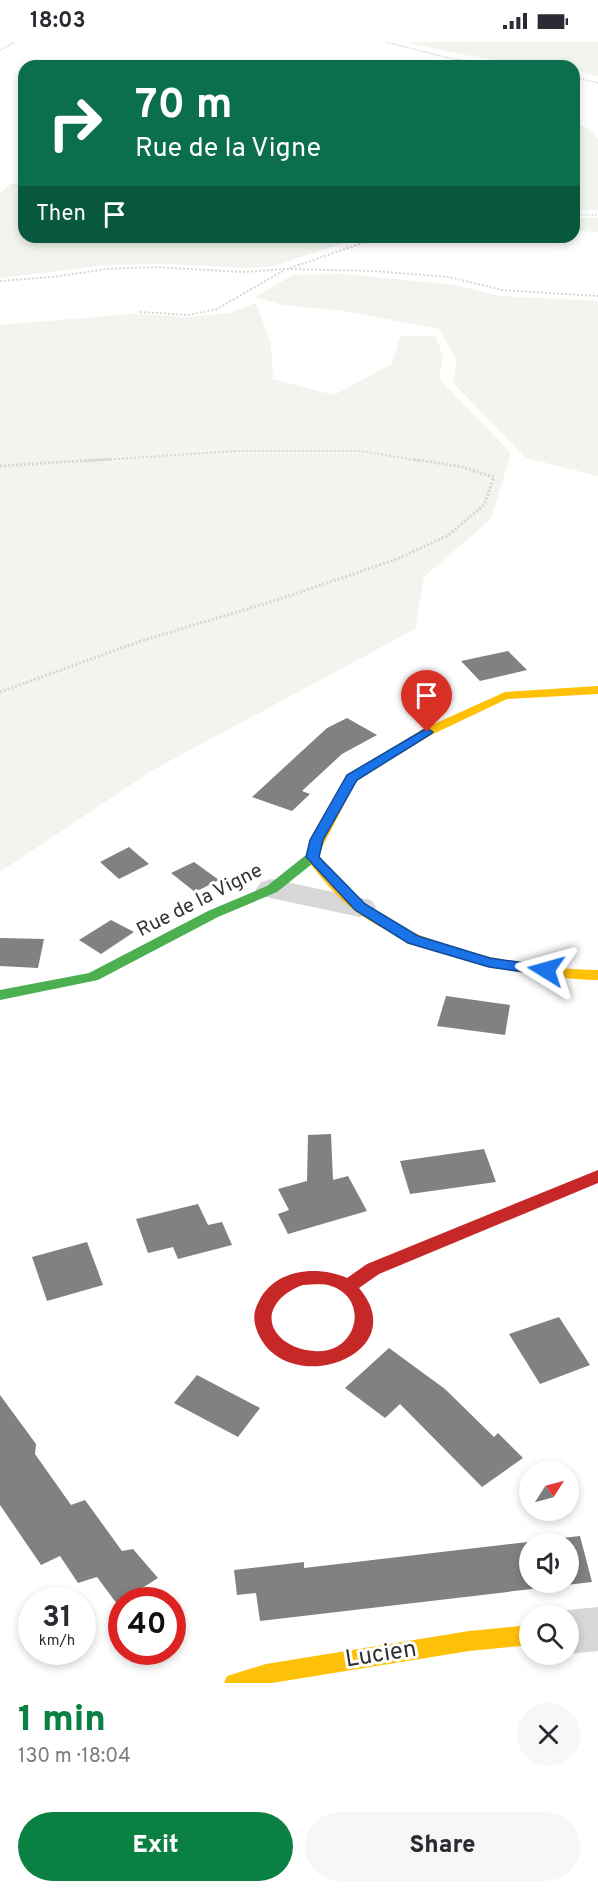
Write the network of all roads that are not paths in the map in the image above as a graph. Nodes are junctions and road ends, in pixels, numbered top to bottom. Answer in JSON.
{"nodes":[{"id":1,"x":598,"y":690,"type":"edge"},
{"id":2,"x":312,"y":857,"type":"junction"},
{"id":3,"x":272,"y":889,"type":"junction"},
{"id":4,"x":360,"y":907,"type":"junction"},
{"id":5,"x":598,"y":975,"type":"edge"},
{"id":6,"x":0,"y":995,"type":"edge"},
{"id":7,"x":598,"y":1176,"type":"edge"},
{"id":8,"x":348,"y":1287,"type":"junction"},
{"id":9,"x":598,"y":1629,"type":"edge"},
{"id":10,"x":579,"y":1631,"type":"edge"},
{"id":11,"x":519,"y":1636,"type":"edge"},
{"id":12,"x":235,"y":1683,"type":"edge"}],
"edges":[{"from":1,"to":2,"type":"street","name":"Rue de la Vigne"},
{"from":2,"to":3,"type":"street","name":"Rue de la Vigne"},
{"from":2,"to":4,"type":"street"},
{"from":3,"to":4,"type":"street"},
{"from":3,"to":6,"type":"street","name":"Rue de la Vigne"},
{"from":4,"to":5,"type":"street"},
{"from":7,"to":8,"type":"street"},
{"from":8,"to":8,"type":"street"},
{"from":9,"to":10,"type":"street"},
{"from":11,"to":12,"type":"street","name":"Lucien"}]}
